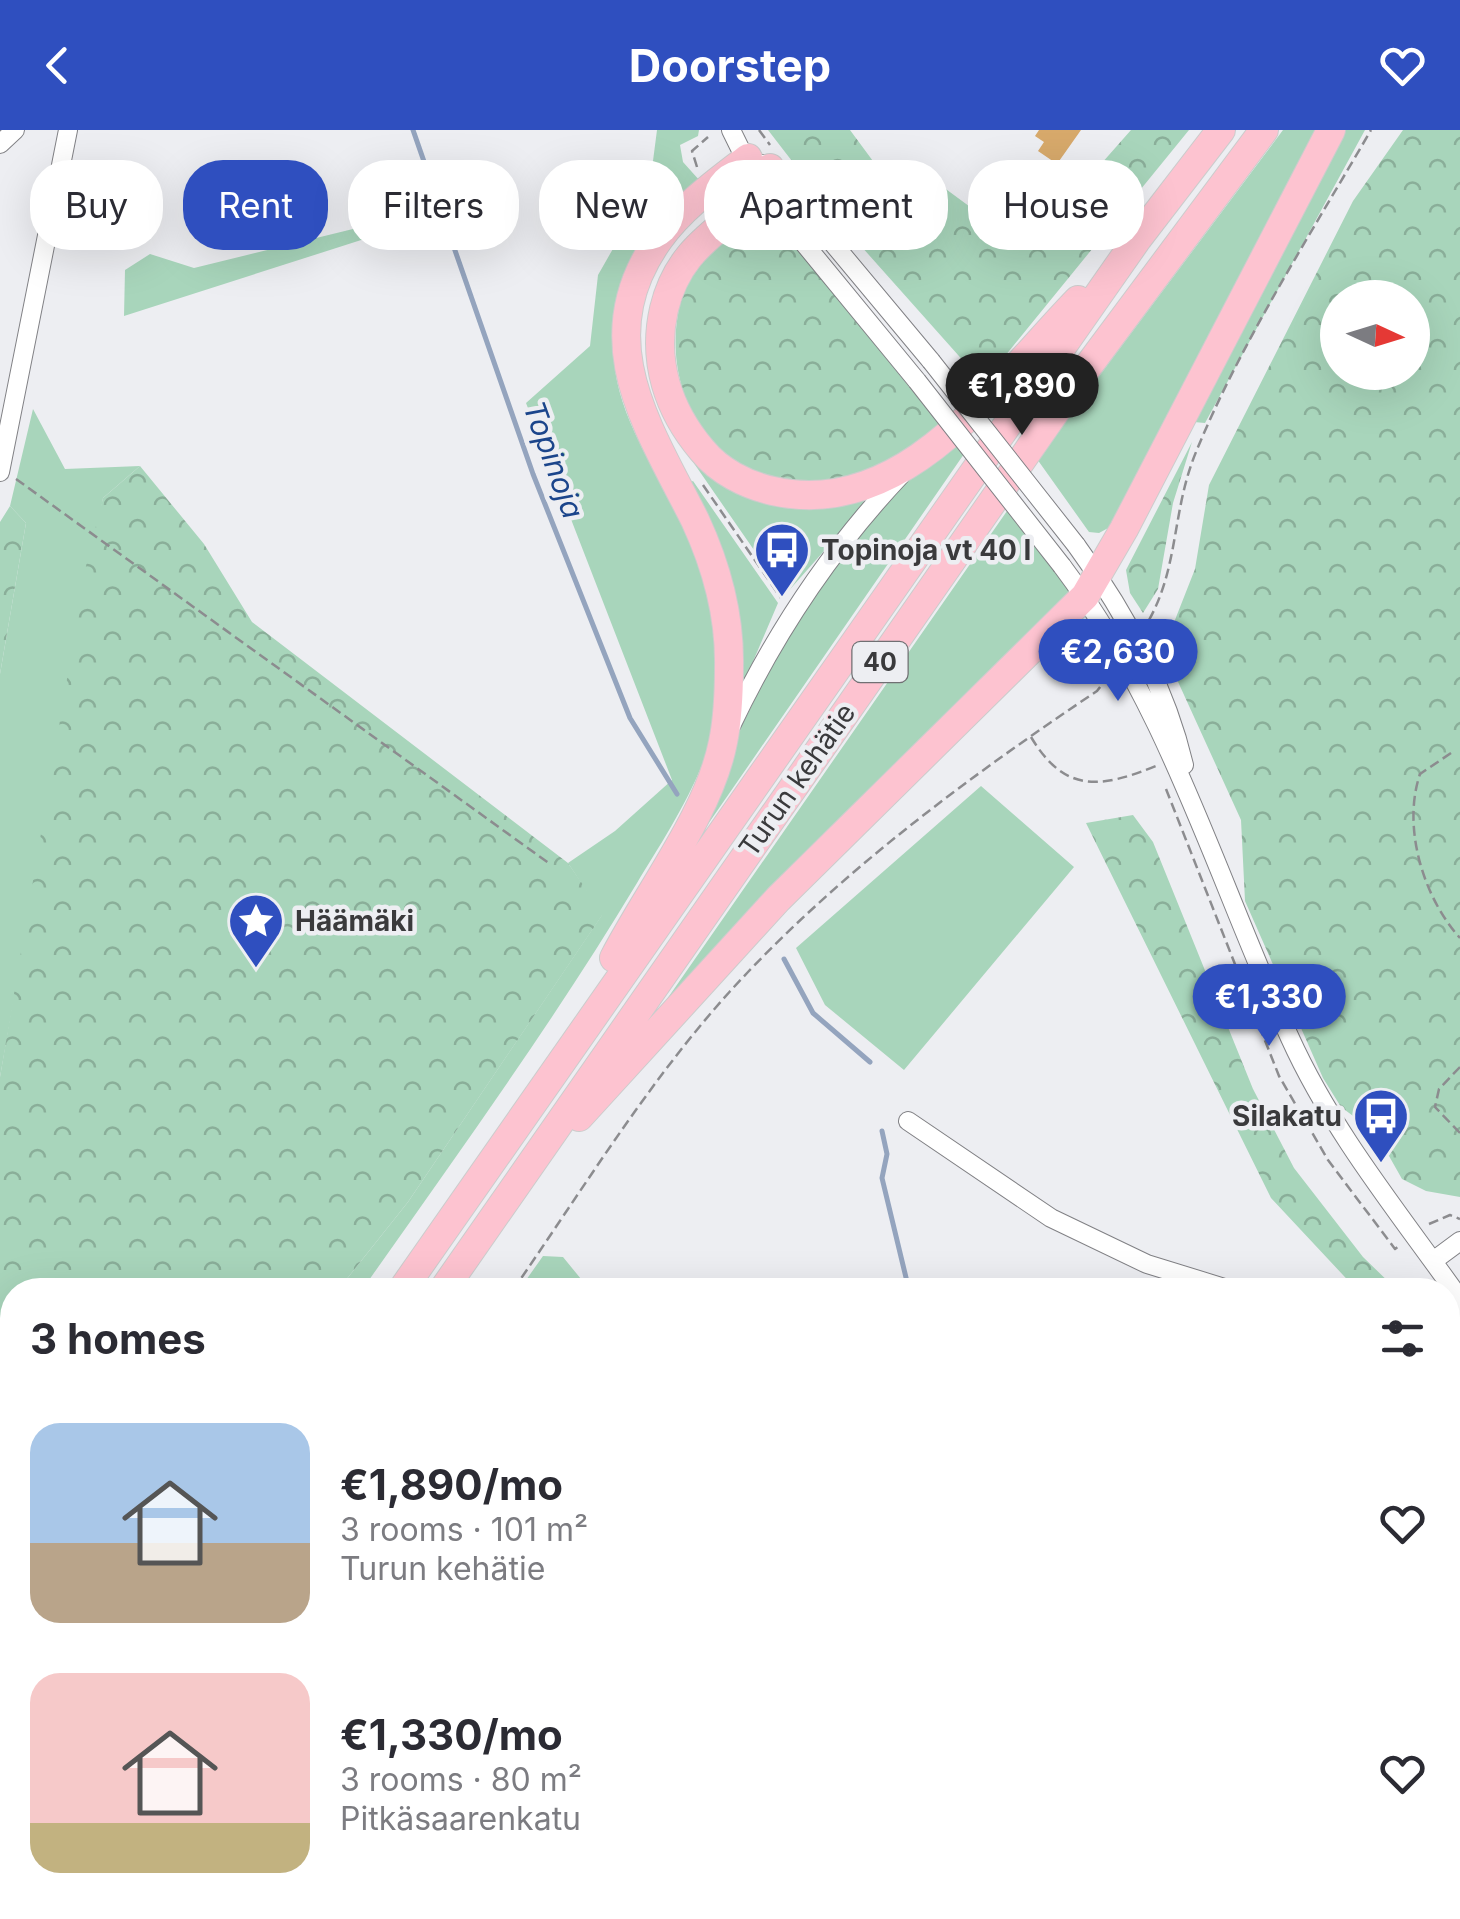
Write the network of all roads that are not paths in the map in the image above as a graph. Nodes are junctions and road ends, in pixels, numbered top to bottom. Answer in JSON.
{"nodes":[{"id":1,"x":15,"y":130,"type":"edge"},
{"id":2,"x":68,"y":130,"type":"edge"},
{"id":3,"x":731,"y":130,"type":"edge"},
{"id":4,"x":1221,"y":130,"type":"edge"},
{"id":5,"x":1264,"y":130,"type":"edge"},
{"id":6,"x":1331,"y":130,"type":"edge"},
{"id":7,"x":0,"y":144,"type":"edge"},
{"id":8,"x":752,"y":160,"type":"edge"},
{"id":9,"x":704,"y":195,"type":"edge"},
{"id":10,"x":1144,"y":230,"type":"edge"},
{"id":11,"x":704,"y":236,"type":"edge"},
{"id":12,"x":818,"y":250,"type":"edge"},
{"id":13,"x":830,"y":250,"type":"edge"},
{"id":14,"x":1126,"y":250,"type":"edge"},
{"id":15,"x":1130,"y":250,"type":"edge"},
{"id":16,"x":908,"y":467,"type":"junction"},
{"id":17,"x":1,"y":470,"type":"edge"},
{"id":18,"x":1092,"y":585,"type":"junction"},
{"id":19,"x":723,"y":744,"type":"junction"},
{"id":20,"x":564,"y":1056,"type":"junction"},
{"id":21,"x":525,"y":1113,"type":"junction"},
{"id":22,"x":908,"y":1121,"type":"dead end"},
{"id":23,"x":551,"y":1132,"type":"junction"},
{"id":24,"x":504,"y":1200,"type":"junction"},
{"id":25,"x":1460,"y":1240,"type":"edge"},
{"id":26,"x":1434,"y":1261,"type":"junction"},
{"id":27,"x":410,"y":1278,"type":"edge"},
{"id":28,"x":451,"y":1278,"type":"edge"},
{"id":29,"x":1192,"y":1278,"type":"edge"},
{"id":30,"x":1446,"y":1278,"type":"edge"}],
"edges":[{"from":1,"to":7,"type":"street"},
{"from":2,"to":17,"type":"street"},
{"from":3,"to":8,"type":"street"},
{"from":4,"to":10,"type":"highway","name":"Turun kehätie","number":"40"},
{"from":5,"to":23,"type":"highway","name":"Turun kehätie","number":"40"},
{"from":6,"to":18,"type":"highway"},
{"from":9,"to":19,"type":"highway"},
{"from":11,"to":16,"type":"highway"},
{"from":12,"to":18,"type":"street","bridge":true},
{"from":13,"to":18,"type":"street","bridge":true},
{"from":14,"to":16,"type":"highway"},
{"from":15,"to":20,"type":"highway","name":"Turun kehätie","number":"40"},
{"from":16,"to":19,"type":"street"},
{"from":18,"to":24,"type":"highway"},
{"from":18,"to":26,"type":"street"},
{"from":19,"to":20,"type":"highway"},
{"from":20,"to":21,"type":"highway","name":"Turun kehätie","number":"40"},
{"from":21,"to":23,"type":"street"},
{"from":21,"to":27,"type":"highway","name":"Turun kehätie","number":"40"},
{"from":22,"to":29,"type":"street"},
{"from":23,"to":24,"type":"highway","name":"Turun kehätie","number":"40"},
{"from":24,"to":28,"type":"highway","name":"Turun kehätie","number":"40"},
{"from":25,"to":26,"type":"street"},
{"from":26,"to":30,"type":"street"}]}
